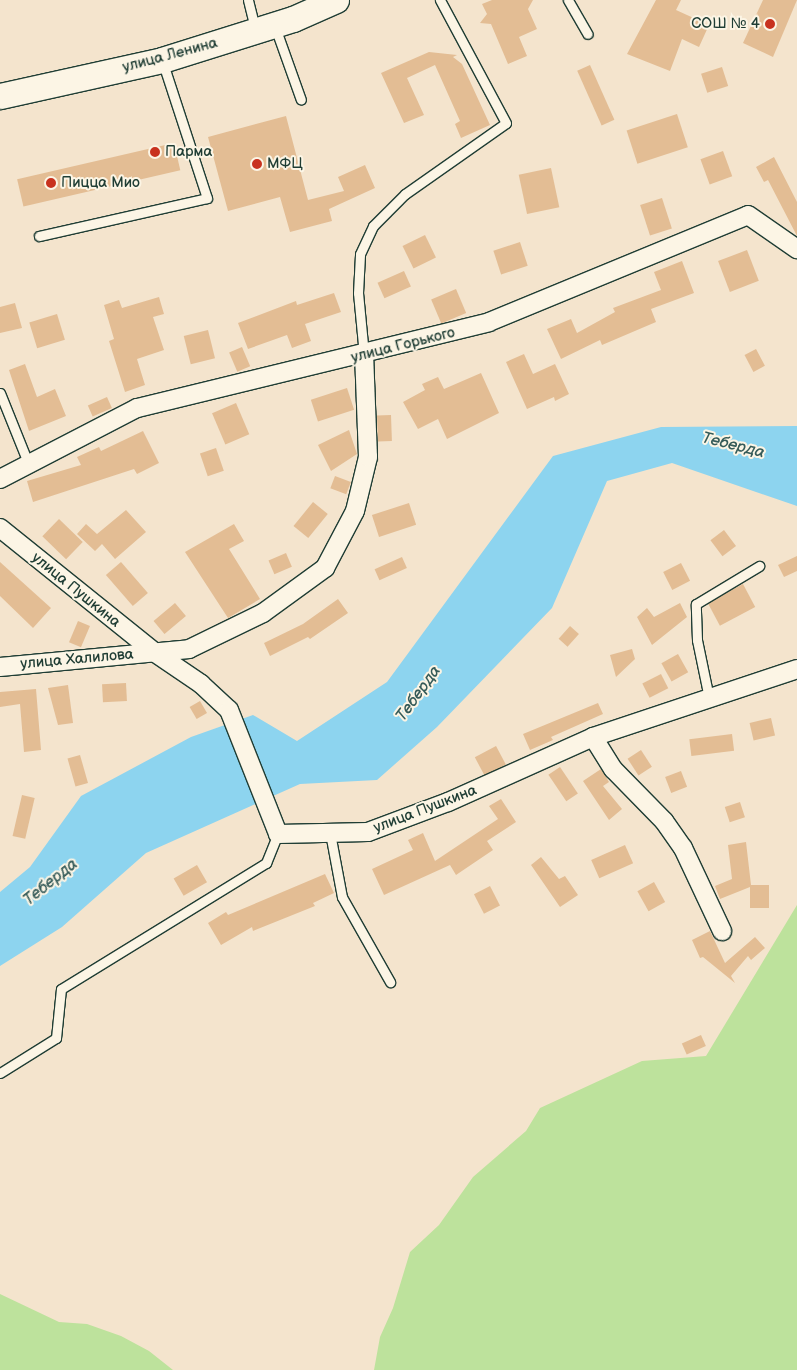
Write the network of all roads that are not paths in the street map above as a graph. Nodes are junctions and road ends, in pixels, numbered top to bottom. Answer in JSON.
{"nodes":[{"id":1,"x":248,"y":0,"type":"edge"},
{"id":2,"x":336,"y":0,"type":"edge"},
{"id":3,"x":440,"y":0,"type":"edge"},
{"id":4,"x":568,"y":0,"type":"edge"},
{"id":5,"x":264,"y":28,"type":"junction"},
{"id":6,"x":588,"y":34,"type":"dead end"},
{"id":7,"x":162,"y":60,"type":"junction"},
{"id":8,"x":0,"y":96,"type":"edge"},
{"id":9,"x":301,"y":100,"type":"dead end"},
{"id":10,"x":39,"y":236,"type":"dead end"},
{"id":11,"x":797,"y":249,"type":"edge"},
{"id":12,"x":364,"y":355,"type":"junction"},
{"id":13,"x":0,"y":393,"type":"edge"},
{"id":14,"x":29,"y":465,"type":"junction"},
{"id":15,"x":0,"y":480,"type":"edge"},
{"id":16,"x":0,"y":528,"type":"edge"},
{"id":17,"x":759,"y":566,"type":"dead end"},
{"id":18,"x":154,"y":652,"type":"junction"},
{"id":19,"x":0,"y":666,"type":"edge"},
{"id":20,"x":797,"y":669,"type":"edge"},
{"id":21,"x":709,"y":698,"type":"junction"},
{"id":22,"x":593,"y":737,"type":"junction"},
{"id":23,"x":330,"y":833,"type":"junction"},
{"id":24,"x":278,"y":834,"type":"junction"},
{"id":25,"x":722,"y":931,"type":"dead end"},
{"id":26,"x":390,"y":982,"type":"dead end"},
{"id":27,"x":0,"y":1073,"type":"edge"}],
"edges":[{"from":1,"to":5,"type":"lane"},
{"from":2,"to":5,"type":"main road","name":"улица Ленина"},
{"from":3,"to":12,"type":"lane"},
{"from":4,"to":6,"type":"lane"},
{"from":5,"to":7,"type":"main road","name":"улица Ленина"},
{"from":5,"to":9,"type":"lane"},
{"from":7,"to":8,"type":"main road","name":"улица Ленина"},
{"from":7,"to":10,"type":"lane"},
{"from":11,"to":12,"type":"street","name":"улица Горького"},
{"from":12,"to":14,"type":"street","name":"улица Горького"},
{"from":12,"to":18,"type":"street","name":"улица Халилова"},
{"from":13,"to":14,"type":"lane"},
{"from":14,"to":15,"type":"street","name":"улица Горького"},
{"from":16,"to":18,"type":"street","name":"улица Пушкина"},
{"from":17,"to":21,"type":"lane"},
{"from":18,"to":19,"type":"street","name":"улица Халилова"},
{"from":18,"to":24,"type":"street","name":"улица Пушкина"},
{"from":20,"to":21,"type":"street","name":"улица Пушкина"},
{"from":21,"to":22,"type":"street","name":"улица Пушкина"},
{"from":22,"to":23,"type":"street","name":"улица Пушкина"},
{"from":22,"to":25,"type":"street"},
{"from":23,"to":24,"type":"street","name":"улица Пушкина"},
{"from":23,"to":26,"type":"lane"},
{"from":24,"to":27,"type":"lane"}]}
